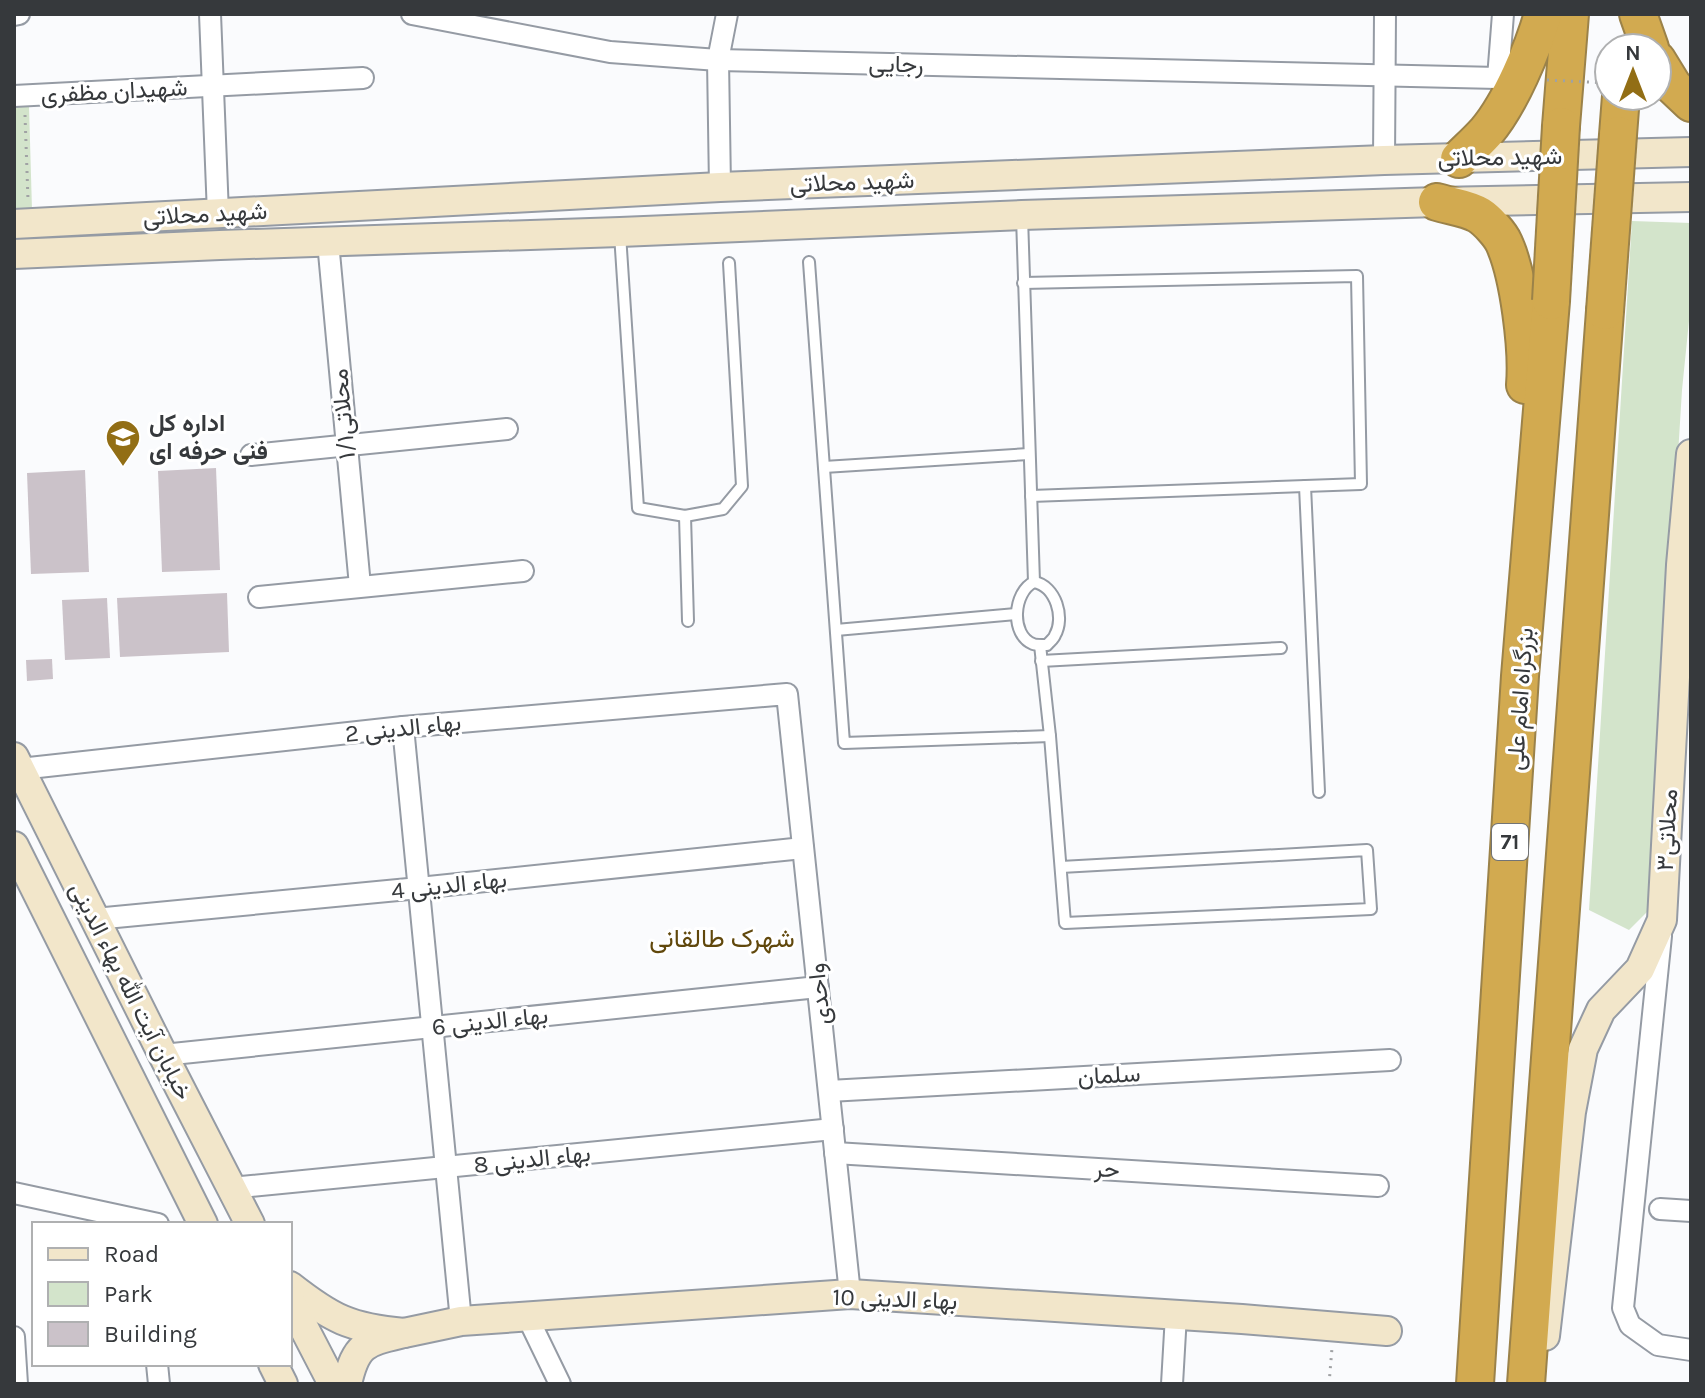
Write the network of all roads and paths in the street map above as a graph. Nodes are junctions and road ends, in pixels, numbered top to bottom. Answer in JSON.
{"nodes":[{"id":1,"x":210,"y":14,"type":"edge"},
{"id":2,"x":412,"y":14,"type":"edge"},
{"id":3,"x":727,"y":14,"type":"edge"},
{"id":4,"x":1385,"y":14,"type":"edge"},
{"id":5,"x":1503,"y":14,"type":"edge"},
{"id":6,"x":1543,"y":14,"type":"edge"},
{"id":7,"x":1570,"y":14,"type":"edge"},
{"id":8,"x":718,"y":60,"type":"junction"},
{"id":9,"x":1384,"y":75,"type":"junction"},
{"id":10,"x":363,"y":78,"type":"dead end"},
{"id":11,"x":1547,"y":80,"type":"dead end"},
{"id":12,"x":1593,"y":82,"type":"edge"},
{"id":13,"x":213,"y":86,"type":"junction"},
{"id":14,"x":1673,"y":86,"type":"edge"},
{"id":15,"x":19,"y":96,"type":"edge"},
{"id":16,"x":1691,"y":103,"type":"edge"},
{"id":17,"x":1620,"y":112,"type":"edge"},
{"id":18,"x":1691,"y":152,"type":"edge"},
{"id":19,"x":1459,"y":159,"type":"junction"},
{"id":20,"x":1384,"y":160,"type":"junction"},
{"id":21,"x":720,"y":187,"type":"junction"},
{"id":22,"x":1691,"y":197,"type":"edge"},
{"id":23,"x":1437,"y":202,"type":"junction"},
{"id":24,"x":218,"y":214,"type":"junction"},
{"id":25,"x":1022,"y":215,"type":"junction"},
{"id":26,"x":22,"y":223,"type":"edge"},
{"id":27,"x":620,"y":232,"type":"junction"},
{"id":28,"x":328,"y":242,"type":"junction"},
{"id":29,"x":14,"y":254,"type":"edge"},
{"id":30,"x":809,"y":262,"type":"dead end"},
{"id":31,"x":729,"y":263,"type":"dead end"},
{"id":32,"x":1023,"y":283,"type":"junction"},
{"id":33,"x":507,"y":429,"type":"dead end"},
{"id":34,"x":346,"y":446,"type":"junction"},
{"id":35,"x":1029,"y":454,"type":"junction"},
{"id":36,"x":1691,"y":454,"type":"edge"},
{"id":37,"x":251,"y":455,"type":"dead end"},
{"id":38,"x":824,"y":467,"type":"junction"},
{"id":39,"x":1305,"y":486,"type":"junction"},
{"id":40,"x":1031,"y":496,"type":"junction"},
{"id":41,"x":685,"y":516,"type":"junction"},
{"id":42,"x":523,"y":571,"type":"dead end"},
{"id":43,"x":1034,"y":582,"type":"junction"},
{"id":44,"x":360,"y":586,"type":"junction"},
{"id":45,"x":259,"y":597,"type":"dead end"},
{"id":46,"x":1016,"y":614,"type":"junction"},
{"id":47,"x":688,"y":621,"type":"dead end"},
{"id":48,"x":836,"y":630,"type":"junction"},
{"id":49,"x":1040,"y":645,"type":"junction"},
{"id":50,"x":1281,"y":648,"type":"dead end"},
{"id":51,"x":1041,"y":661,"type":"junction"},
{"id":52,"x":1520,"y":676,"type":"junction"},
{"id":53,"x":787,"y":694,"type":"joint"},
{"id":54,"x":403,"y":727,"type":"junction"},
{"id":55,"x":1050,"y":736,"type":"junction"},
{"id":56,"x":17,"y":763,"type":"edge"},
{"id":57,"x":1319,"y":792,"type":"dead end"},
{"id":58,"x":14,"y":846,"type":"edge"},
{"id":59,"x":803,"y":848,"type":"junction"},
{"id":60,"x":1061,"y":867,"type":"junction"},
{"id":61,"x":419,"y":888,"type":"junction"},
{"id":62,"x":95,"y":919,"type":"junction"},
{"id":63,"x":1662,"y":920,"type":"junction"},
{"id":64,"x":818,"y":987,"type":"junction"},
{"id":65,"x":432,"y":1027,"type":"junction"},
{"id":66,"x":163,"y":1055,"type":"junction"},
{"id":67,"x":1390,"y":1060,"type":"dead end"},
{"id":68,"x":829,"y":1091,"type":"junction"},
{"id":69,"x":833,"y":1129,"type":"junction"},
{"id":70,"x":835,"y":1153,"type":"junction"},
{"id":71,"x":446,"y":1167,"type":"junction"},
{"id":72,"x":1378,"y":1186,"type":"dead end"},
{"id":73,"x":231,"y":1188,"type":"junction"},
{"id":74,"x":14,"y":1193,"type":"edge"},
{"id":75,"x":1660,"y":1209,"type":"dead end"},
{"id":76,"x":1691,"y":1211,"type":"edge"},
{"id":77,"x":146,"y":1222,"type":"edge"},
{"id":78,"x":202,"y":1222,"type":"edge"},
{"id":79,"x":249,"y":1222,"type":"edge"},
{"id":80,"x":292,"y":1288,"type":"edge"},
{"id":81,"x":850,"y":1294,"type":"junction"},
{"id":82,"x":292,"y":1305,"type":"edge"},
{"id":83,"x":1176,"y":1315,"type":"junction"},
{"id":84,"x":527,"y":1316,"type":"junction"},
{"id":85,"x":461,"y":1321,"type":"junction"},
{"id":86,"x":1333,"y":1326,"type":"junction"},
{"id":87,"x":1387,"y":1331,"type":"dead end"},
{"id":88,"x":404,"y":1333,"type":"junction"},
{"id":89,"x":14,"y":1337,"type":"edge"},
{"id":90,"x":1691,"y":1350,"type":"edge"},
{"id":91,"x":274,"y":1366,"type":"edge"},
{"id":92,"x":17,"y":1384,"type":"edge"},
{"id":93,"x":283,"y":1384,"type":"edge"},
{"id":94,"x":333,"y":1384,"type":"edge"},
{"id":95,"x":347,"y":1384,"type":"edge"},
{"id":96,"x":560,"y":1384,"type":"edge"},
{"id":97,"x":1172,"y":1384,"type":"edge"},
{"id":98,"x":1329,"y":1384,"type":"edge"},
{"id":99,"x":1475,"y":1384,"type":"edge"},
{"id":100,"x":1526,"y":1384,"type":"edge"},
{"id":101,"x":1539,"y":1384,"type":"edge"}],
"edges":[{"from":1,"to":13,"type":"street"},
{"from":2,"to":8,"type":"street","name":"رجایی"},
{"from":3,"to":8,"type":"street"},
{"from":4,"to":9,"type":"street"},
{"from":5,"to":9,"type":"street","name":"رجایی"},
{"from":6,"to":19,"type":"highway"},
{"from":7,"to":52,"type":"highway","name":"بزرگراه امام علی","number":"71","bridge":true},
{"from":8,"to":9,"type":"street","name":"رجایی"},
{"from":8,"to":21,"type":"street"},
{"from":9,"to":20,"type":"street"},
{"from":10,"to":13,"type":"street","name":"شهیدان مظفری"},
{"from":11,"to":12,"type":"path","bridge":true},
{"from":13,"to":15,"type":"street","name":"شهیدان مظفری"},
{"from":13,"to":24,"type":"street"},
{"from":14,"to":16,"type":"highway"},
{"from":15,"to":26,"type":"path"},
{"from":17,"to":100,"type":"highway","bridge":true},
{"from":18,"to":19,"type":"main road","name":"شهید محلاتی"},
{"from":19,"to":20,"type":"main road","name":"شهید محلاتی"},
{"from":20,"to":21,"type":"main road","name":"شهید محلاتی"},
{"from":21,"to":24,"type":"main road","name":"شهید محلاتی"},
{"from":22,"to":23,"type":"main road","name":"شهید محلاتی"},
{"from":23,"to":25,"type":"main road","name":"شهید محلاتی"},
{"from":23,"to":52,"type":"highway"},
{"from":24,"to":26,"type":"main road","name":"شهید محلاتی"},
{"from":25,"to":27,"type":"main road","name":"شهید محلاتی"},
{"from":25,"to":32,"type":"lane"},
{"from":27,"to":28,"type":"main road","name":"شهید محلاتی"},
{"from":27,"to":41,"type":"lane"},
{"from":28,"to":29,"type":"main road","name":"شهید محلاتی"},
{"from":28,"to":34,"type":"street","name":"محلاتی۱/۱"},
{"from":30,"to":38,"type":"lane"},
{"from":31,"to":41,"type":"lane"},
{"from":32,"to":35,"type":"lane"},
{"from":32,"to":39,"type":"lane"},
{"from":33,"to":34,"type":"street"},
{"from":34,"to":37,"type":"street"},
{"from":34,"to":44,"type":"street","name":"محلاتی۱/۱"},
{"from":35,"to":38,"type":"lane"},
{"from":35,"to":40,"type":"lane"},
{"from":36,"to":63,"type":"main road","name":"محلاتی۳"},
{"from":38,"to":48,"type":"lane"},
{"from":39,"to":40,"type":"lane"},
{"from":39,"to":57,"type":"lane"},
{"from":40,"to":43,"type":"lane"},
{"from":41,"to":47,"type":"lane"},
{"from":42,"to":44,"type":"street"},
{"from":43,"to":46,"type":"lane"},
{"from":43,"to":49,"type":"lane"},
{"from":44,"to":45,"type":"street"},
{"from":46,"to":48,"type":"lane"},
{"from":46,"to":49,"type":"lane"},
{"from":48,"to":55,"type":"lane"},
{"from":49,"to":51,"type":"lane"},
{"from":50,"to":51,"type":"lane"},
{"from":51,"to":55,"type":"lane"},
{"from":52,"to":99,"type":"highway","name":"بزرگراه امام علی","number":"71"},
{"from":53,"to":54,"type":"street","name":"بهاء الدینی 2"},
{"from":53,"to":59,"type":"street","name":"واحدی"},
{"from":54,"to":56,"type":"street","name":"بهاء الدینی 2"},
{"from":54,"to":61,"type":"street"},
{"from":55,"to":60,"type":"lane"},
{"from":56,"to":62,"type":"main road","name":"خیابان آیت الله بهاء الدینی"},
{"from":58,"to":78,"type":"main road","name":"خیابان آیت الله بهاء الدینی"},
{"from":59,"to":61,"type":"street","name":"بهاء الدینی 4"},
{"from":59,"to":64,"type":"street","name":"واحدی"},
{"from":60,"to":60,"type":"lane"},
{"from":61,"to":62,"type":"street","name":"بهاء الدینی 4"},
{"from":61,"to":65,"type":"street"},
{"from":62,"to":66,"type":"main road","name":"خیابان آیت الله بهاء الدینی"},
{"from":63,"to":90,"type":"street"},
{"from":63,"to":101,"type":"main road"},
{"from":64,"to":65,"type":"street","name":"بهاء الدینی 6"},
{"from":64,"to":68,"type":"street","name":"واحدی"},
{"from":65,"to":66,"type":"street","name":"بهاء الدینی 6"},
{"from":65,"to":71,"type":"street"},
{"from":66,"to":73,"type":"main road","name":"خیابان آیت الله بهاء الدینی"},
{"from":67,"to":68,"type":"street","name":"سلمان"},
{"from":68,"to":69,"type":"street","name":"واحدی"},
{"from":69,"to":70,"type":"street","name":"واحدی"},
{"from":69,"to":71,"type":"street","name":"بهاء الدینی 8"},
{"from":70,"to":72,"type":"street","name":"حر"},
{"from":70,"to":81,"type":"street","name":"واحدی"},
{"from":71,"to":73,"type":"street","name":"بهاء الدینی 8"},
{"from":71,"to":85,"type":"street"},
{"from":73,"to":79,"type":"main road","name":"خیابان آیت الله بهاء الدینی"},
{"from":74,"to":77,"type":"street"},
{"from":75,"to":76,"type":"street"},
{"from":80,"to":88,"type":"main road"},
{"from":81,"to":83,"type":"main road","name":"بهاء الدینی 10"},
{"from":81,"to":84,"type":"main road","name":"بهاء الدینی 10"},
{"from":82,"to":94,"type":"main road"},
{"from":83,"to":86,"type":"main road","name":"بهاء الدینی 10"},
{"from":83,"to":97,"type":"street"},
{"from":84,"to":85,"type":"main road","name":"بهاء الدینی 10"},
{"from":84,"to":96,"type":"street"},
{"from":85,"to":88,"type":"main road","name":"بهاء الدینی 10"},
{"from":86,"to":87,"type":"main road","name":"بهاء الدینی 10"},
{"from":86,"to":98,"type":"path"},
{"from":88,"to":95,"type":"main road"},
{"from":89,"to":92,"type":"street"},
{"from":91,"to":93,"type":"main road"}]}
